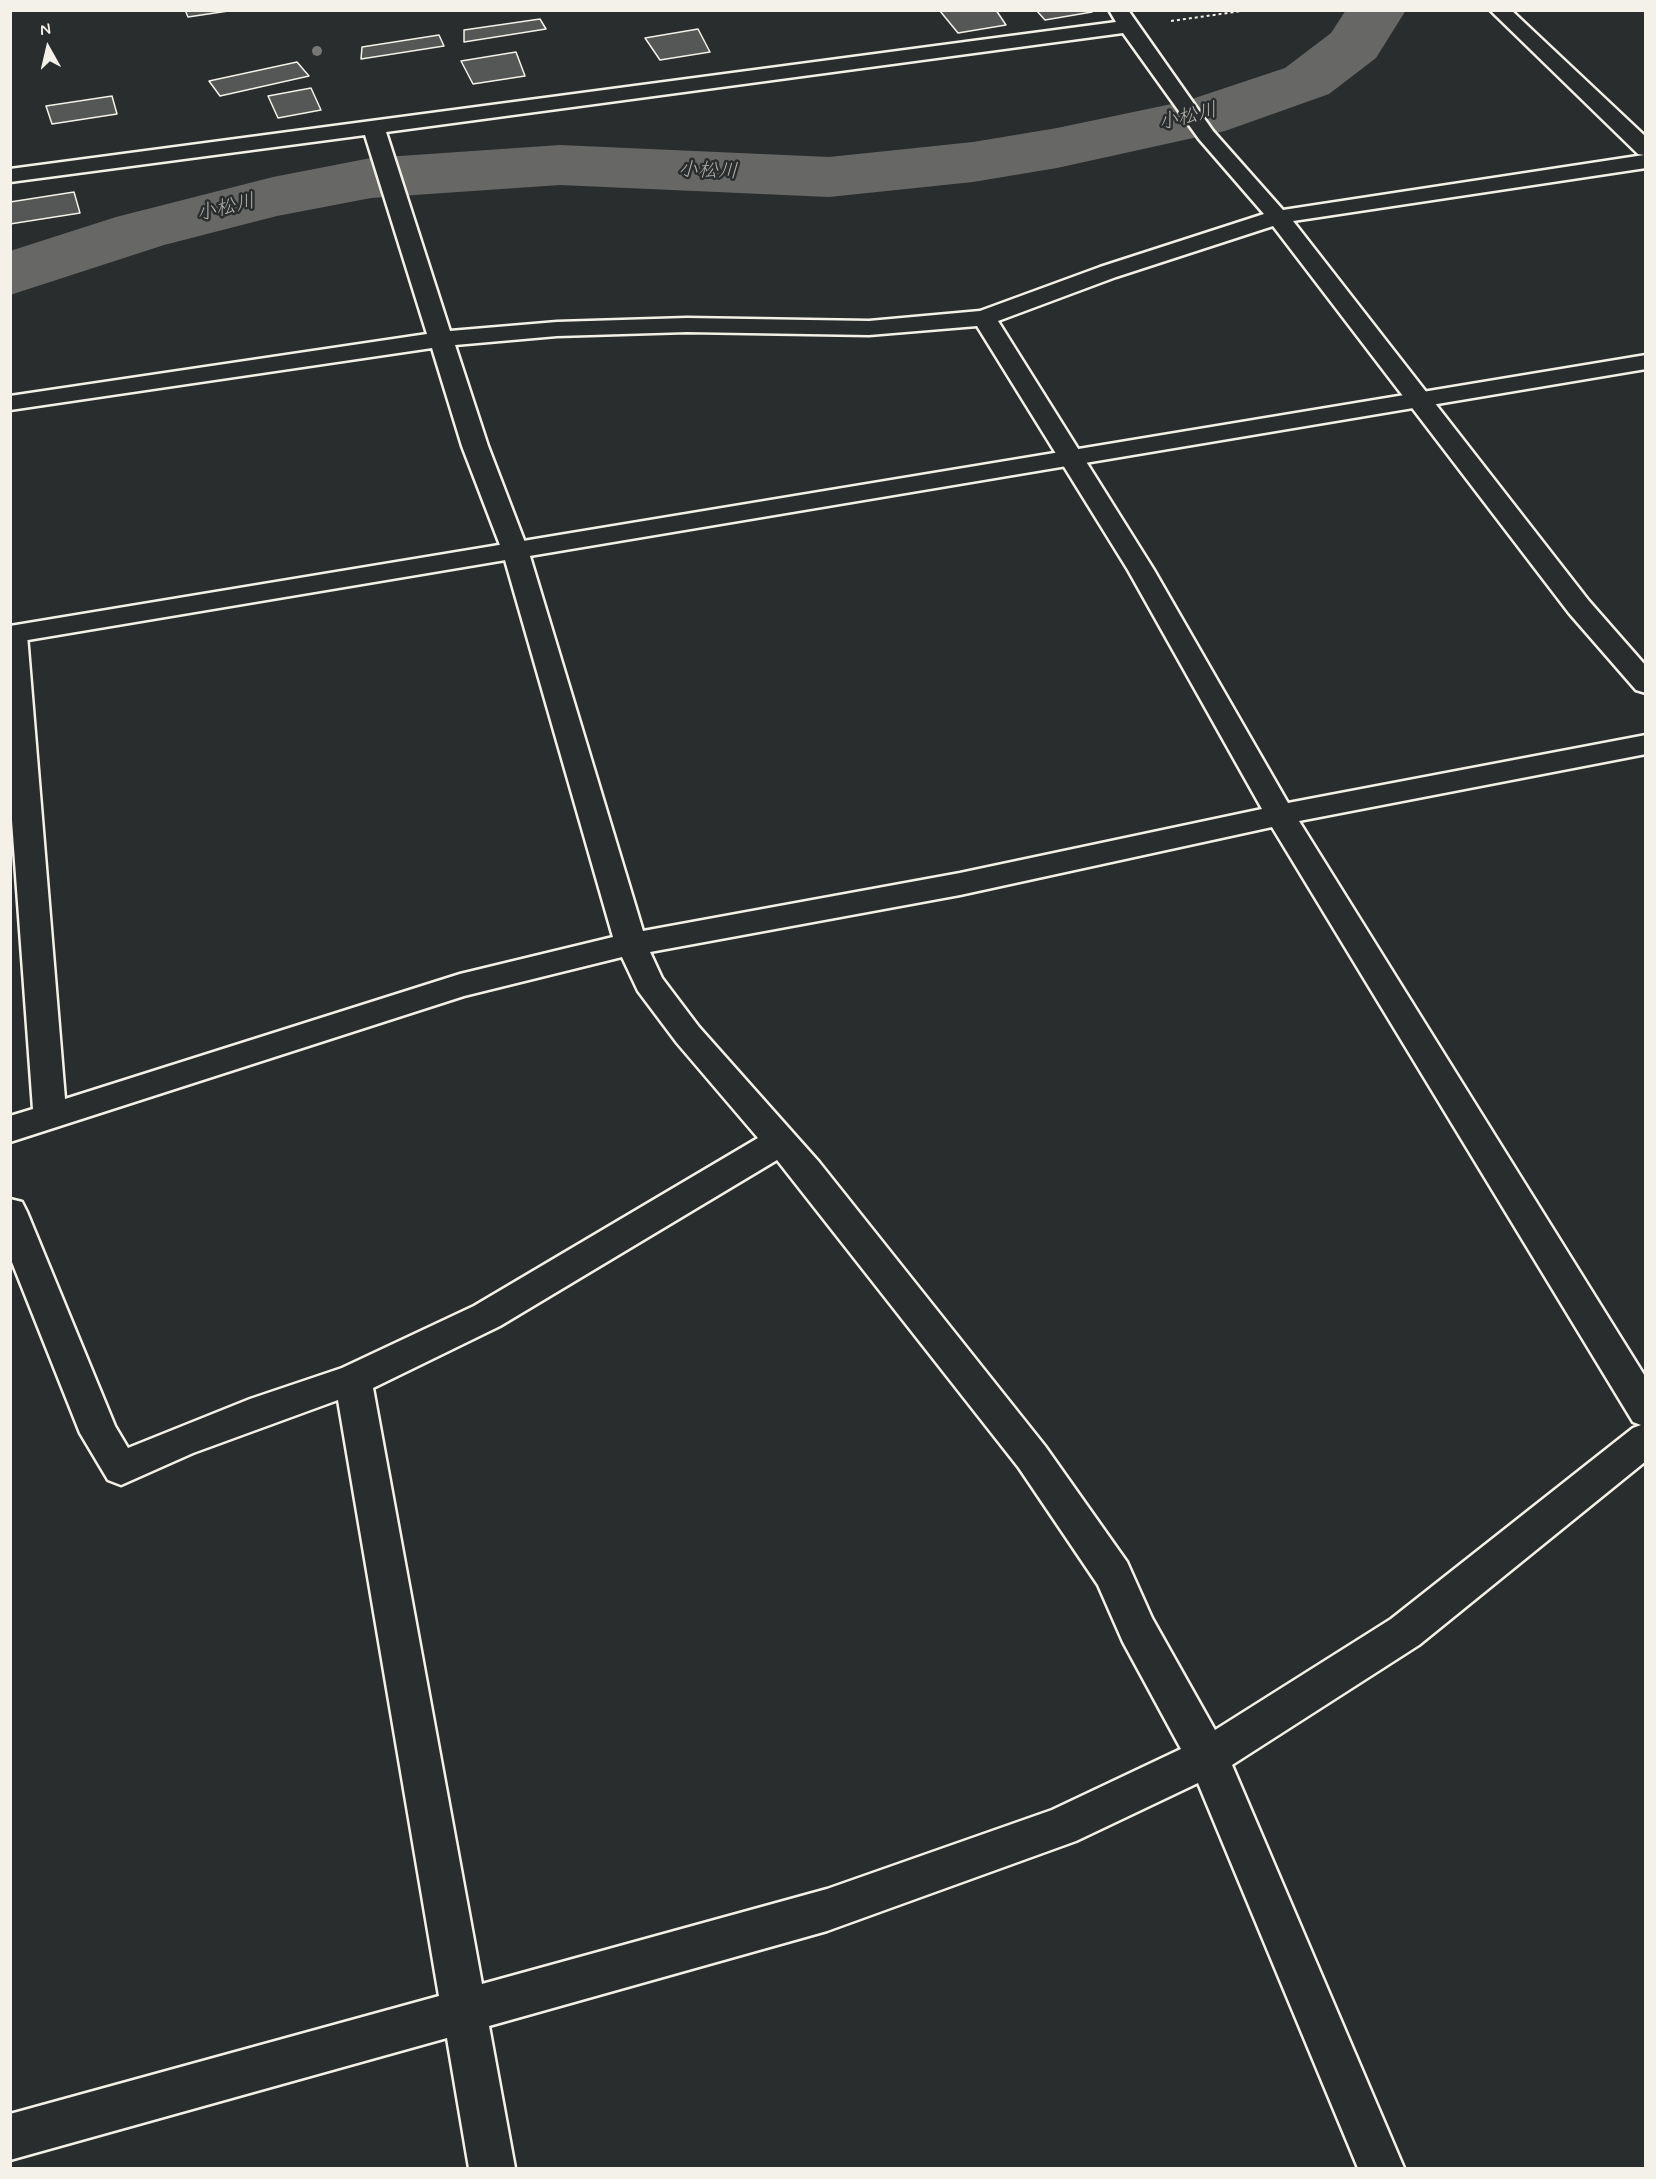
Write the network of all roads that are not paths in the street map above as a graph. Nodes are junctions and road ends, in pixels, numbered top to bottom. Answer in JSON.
{"nodes":[{"id":1,"x":1499,"y":10,"type":"edge"},
{"id":2,"x":1124,"y":18,"type":"edge"},
{"id":3,"x":374,"y":129,"type":"junction"},
{"id":4,"x":1646,"y":149,"type":"edge"},
{"id":5,"x":1646,"y":161,"type":"edge"},
{"id":6,"x":10,"y":176,"type":"edge"},
{"id":7,"x":1278,"y":218,"type":"junction"},
{"id":8,"x":984,"y":318,"type":"junction"},
{"id":9,"x":442,"y":339,"type":"junction"},
{"id":10,"x":1646,"y":362,"type":"edge"},
{"id":11,"x":1419,"y":400,"type":"junction"},
{"id":12,"x":10,"y":403,"type":"edge"},
{"id":13,"x":1070,"y":457,"type":"junction"},
{"id":14,"x":516,"y":553,"type":"junction"},
{"id":15,"x":12,"y":635,"type":"edge"},
{"id":16,"x":1646,"y":684,"type":"edge"},
{"id":17,"x":1646,"y":744,"type":"edge"},
{"id":18,"x":1280,"y":815,"type":"junction"},
{"id":19,"x":631,"y":944,"type":"junction"},
{"id":20,"x":50,"y":1116,"type":"junction"},
{"id":21,"x":10,"y":1129,"type":"edge"},
{"id":22,"x":781,"y":1141,"type":"junction"},
{"id":23,"x":10,"y":1212,"type":"edge"},
{"id":24,"x":353,"y":1380,"type":"junction"},
{"id":25,"x":1646,"y":1411,"type":"edge"},
{"id":26,"x":1646,"y":1439,"type":"edge"},
{"id":27,"x":1208,"y":1756,"type":"junction"},
{"id":28,"x":464,"y":2012,"type":"junction"},
{"id":29,"x":10,"y":2137,"type":"edge"},
{"id":30,"x":492,"y":2169,"type":"edge"},
{"id":31,"x":1381,"y":2169,"type":"edge"}],
"edges":[{"from":1,"to":4,"type":"street"},
{"from":2,"to":3,"type":"street"},
{"from":2,"to":7,"type":"street"},
{"from":3,"to":6,"type":"street"},
{"from":3,"to":9,"type":"street"},
{"from":5,"to":7,"type":"street"},
{"from":7,"to":8,"type":"street"},
{"from":7,"to":11,"type":"street"},
{"from":8,"to":9,"type":"street"},
{"from":8,"to":13,"type":"street"},
{"from":9,"to":12,"type":"street"},
{"from":9,"to":14,"type":"street"},
{"from":10,"to":11,"type":"street"},
{"from":11,"to":13,"type":"street"},
{"from":11,"to":16,"type":"street"},
{"from":13,"to":14,"type":"street"},
{"from":13,"to":18,"type":"street"},
{"from":14,"to":15,"type":"street"},
{"from":14,"to":19,"type":"street"},
{"from":15,"to":20,"type":"street"},
{"from":17,"to":18,"type":"street"},
{"from":18,"to":19,"type":"street"},
{"from":18,"to":25,"type":"street"},
{"from":19,"to":20,"type":"street"},
{"from":19,"to":22,"type":"street"},
{"from":20,"to":21,"type":"street"},
{"from":22,"to":24,"type":"street"},
{"from":22,"to":27,"type":"street"},
{"from":23,"to":24,"type":"street"},
{"from":24,"to":28,"type":"street"},
{"from":26,"to":27,"type":"street"},
{"from":27,"to":28,"type":"street"},
{"from":27,"to":31,"type":"street"},
{"from":28,"to":29,"type":"street"},
{"from":28,"to":30,"type":"street"}]}
